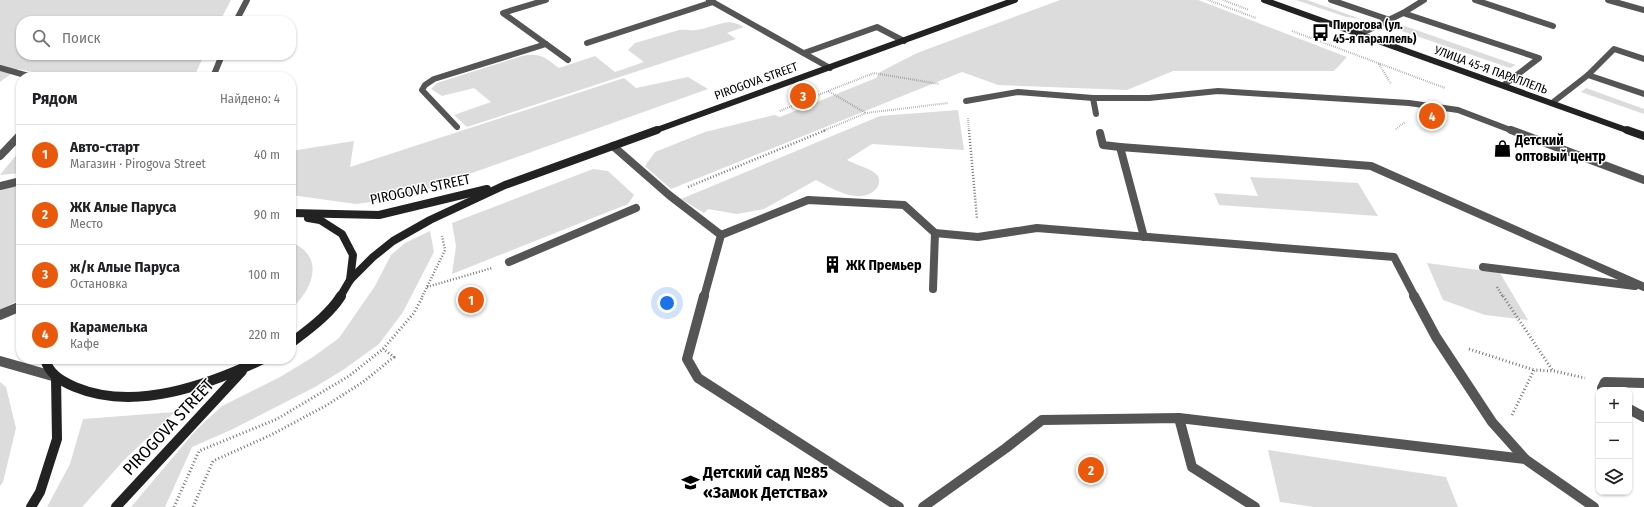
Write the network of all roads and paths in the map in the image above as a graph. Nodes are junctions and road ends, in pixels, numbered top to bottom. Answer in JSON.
{"nodes":[{"id":1,"x":247,"y":0,"type":"edge"},
{"id":2,"x":546,"y":0,"type":"edge"},
{"id":3,"x":1015,"y":0,"type":"edge"},
{"id":4,"x":1208,"y":0,"type":"edge"},
{"id":5,"x":1223,"y":0,"type":"edge"},
{"id":6,"x":1264,"y":0,"type":"edge"},
{"id":7,"x":1331,"y":0,"type":"edge"},
{"id":8,"x":1424,"y":0,"type":"edge"},
{"id":9,"x":1475,"y":0,"type":"edge"},
{"id":10,"x":1608,"y":0,"type":"edge"},
{"id":11,"x":711,"y":1,"type":"edge"},
{"id":12,"x":1644,"y":10,"type":"edge"},
{"id":13,"x":1403,"y":13,"type":"junction"},
{"id":14,"x":239,"y":16,"type":"edge"},
{"id":15,"x":1390,"y":20,"type":"junction"},
{"id":16,"x":1553,"y":26,"type":"dead end"},
{"id":17,"x":1288,"y":30,"type":"dead end"},
{"id":18,"x":1360,"y":34,"type":"junction"},
{"id":19,"x":904,"y":41,"type":"junction"},
{"id":20,"x":587,"y":43,"type":"dead end"},
{"id":21,"x":546,"y":44,"type":"junction"},
{"id":22,"x":804,"y":53,"type":"junction"},
{"id":23,"x":1644,"y":59,"type":"edge"},
{"id":24,"x":220,"y":60,"type":"edge"},
{"id":25,"x":568,"y":60,"type":"dead end"},
{"id":26,"x":1379,"y":64,"type":"junction"},
{"id":27,"x":0,"y":68,"type":"edge"},
{"id":28,"x":830,"y":68,"type":"junction"},
{"id":29,"x":16,"y":72,"type":"edge"},
{"id":30,"x":215,"y":72,"type":"edge"},
{"id":31,"x":1588,"y":75,"type":"junction"},
{"id":32,"x":1390,"y":82,"type":"dead end"},
{"id":33,"x":939,"y":84,"type":"dead end"},
{"id":34,"x":1504,"y":85,"type":"junction"},
{"id":35,"x":1445,"y":88,"type":"dead end"},
{"id":36,"x":828,"y":91,"type":"junction"},
{"id":37,"x":1644,"y":94,"type":"edge"},
{"id":38,"x":1093,"y":98,"type":"junction"},
{"id":39,"x":966,"y":101,"type":"junction"},
{"id":40,"x":1552,"y":103,"type":"junction"},
{"id":41,"x":780,"y":111,"type":"dead end"},
{"id":42,"x":866,"y":113,"type":"junction"},
{"id":43,"x":1096,"y":114,"type":"dead end"},
{"id":44,"x":457,"y":127,"type":"dead end"},
{"id":45,"x":1100,"y":133,"type":"dead end"},
{"id":46,"x":1644,"y":136,"type":"edge"},
{"id":47,"x":16,"y":139,"type":"edge"},
{"id":48,"x":613,"y":146,"type":"junction"},
{"id":49,"x":1120,"y":147,"type":"junction"},
{"id":50,"x":0,"y":156,"type":"edge"},
{"id":51,"x":1644,"y":180,"type":"edge"},
{"id":52,"x":16,"y":183,"type":"edge"},
{"id":53,"x":505,"y":185,"type":"junction"},
{"id":54,"x":0,"y":186,"type":"edge"},
{"id":55,"x":670,"y":195,"type":"junction"},
{"id":56,"x":636,"y":208,"type":"dead end"},
{"id":57,"x":296,"y":213,"type":"edge"},
{"id":58,"x":296,"y":214,"type":"edge"},
{"id":59,"x":430,"y":220,"type":"junction"},
{"id":60,"x":935,"y":233,"type":"junction"},
{"id":61,"x":721,"y":235,"type":"junction"},
{"id":62,"x":978,"y":237,"type":"junction"},
{"id":63,"x":1144,"y":237,"type":"junction"},
{"id":64,"x":509,"y":262,"type":"joint"},
{"id":65,"x":1483,"y":267,"type":"joint"},
{"id":66,"x":350,"y":280,"type":"junction"},
{"id":67,"x":427,"y":287,"type":"junction"},
{"id":68,"x":1644,"y":287,"type":"edge"},
{"id":69,"x":933,"y":289,"type":"dead end"},
{"id":70,"x":16,"y":308,"type":"edge"},
{"id":71,"x":0,"y":315,"type":"edge"},
{"id":72,"x":296,"y":339,"type":"edge"},
{"id":73,"x":384,"y":348,"type":"junction"},
{"id":74,"x":1475,"y":351,"type":"dead end"},
{"id":75,"x":0,"y":361,"type":"edge"},
{"id":76,"x":46,"y":364,"type":"edge"},
{"id":77,"x":253,"y":364,"type":"edge"},
{"id":78,"x":243,"y":369,"type":"junction"},
{"id":79,"x":1534,"y":370,"type":"junction"},
{"id":80,"x":1554,"y":372,"type":"junction"},
{"id":81,"x":56,"y":377,"type":"junction"},
{"id":82,"x":1644,"y":383,"type":"edge"},
{"id":83,"x":1604,"y":386,"type":"edge"},
{"id":84,"x":1515,"y":411,"type":"dead end"},
{"id":85,"x":1632,"y":411,"type":"edge"},
{"id":86,"x":1644,"y":417,"type":"edge"},
{"id":87,"x":1179,"y":418,"type":"junction"},
{"id":88,"x":1525,"y":459,"type":"junction"},
{"id":89,"x":31,"y":507,"type":"edge"},
{"id":90,"x":116,"y":507,"type":"edge"},
{"id":91,"x":174,"y":507,"type":"edge"},
{"id":92,"x":193,"y":507,"type":"edge"},
{"id":93,"x":899,"y":507,"type":"edge"},
{"id":94,"x":923,"y":507,"type":"edge"},
{"id":95,"x":1255,"y":507,"type":"edge"},
{"id":96,"x":1594,"y":507,"type":"edge"}],
"edges":[{"from":1,"to":14,"type":"street"},
{"from":2,"to":21,"type":"street"},
{"from":3,"to":19,"type":"main road","name":"PIROGOVA STREET"},
{"from":4,"to":5,"type":"path"},
{"from":6,"to":18,"type":"main road","name":"УЛИЦА 45-Я ПАРАЛЛЕЛЬ"},
{"from":7,"to":15,"type":"street"},
{"from":8,"to":13,"type":"street"},
{"from":9,"to":16,"type":"street"},
{"from":10,"to":12,"type":"street"},
{"from":11,"to":20,"type":"street"},
{"from":11,"to":22,"type":"street"},
{"from":13,"to":15,"type":"street"},
{"from":13,"to":34,"type":"street"},
{"from":15,"to":18,"type":"street"},
{"from":17,"to":26,"type":"path"},
{"from":18,"to":34,"type":"main road","name":"УЛИЦА 45-Я ПАРАЛЛЕЛЬ"},
{"from":19,"to":22,"type":"street"},
{"from":19,"to":28,"type":"main road","name":"PIROGOVA STREET"},
{"from":21,"to":25,"type":"street"},
{"from":21,"to":44,"type":"street"},
{"from":22,"to":28,"type":"street"},
{"from":23,"to":31,"type":"street"},
{"from":24,"to":30,"type":"street"},
{"from":26,"to":32,"type":"path"},
{"from":26,"to":35,"type":"path"},
{"from":27,"to":29,"type":"street"},
{"from":28,"to":48,"type":"main road","name":"PIROGOVA STREET"},
{"from":31,"to":37,"type":"street"},
{"from":31,"to":40,"type":"street"},
{"from":33,"to":36,"type":"path"},
{"from":34,"to":40,"type":"main road","name":"УЛИЦА 45-Я ПАРАЛЛЕЛЬ"},
{"from":36,"to":41,"type":"path"},
{"from":36,"to":42,"type":"path"},
{"from":38,"to":39,"type":"street"},
{"from":38,"to":43,"type":"street"},
{"from":38,"to":51,"type":"street"},
{"from":39,"to":42,"type":"path"},
{"from":39,"to":62,"type":"path"},
{"from":40,"to":46,"type":"main road","name":"УЛИЦА 45-Я ПАРАЛЛЕЛЬ"},
{"from":42,"to":55,"type":"path"},
{"from":45,"to":49,"type":"street"},
{"from":47,"to":50,"type":"street"},
{"from":48,"to":53,"type":"main road","name":"PIROGOVA STREET"},
{"from":48,"to":55,"type":"street"},
{"from":49,"to":63,"type":"street"},
{"from":49,"to":68,"type":"street"},
{"from":52,"to":54,"type":"street"},
{"from":53,"to":57,"type":"main road","name":"PIROGOVA STREET"},
{"from":53,"to":59,"type":"main road","name":"PIROGOVA STREET"},
{"from":55,"to":61,"type":"street"},
{"from":56,"to":64,"type":"street"},
{"from":58,"to":66,"type":"main road","name":"PIROGOVA STREET"},
{"from":59,"to":66,"type":"main road","name":"PIROGOVA STREET"},
{"from":59,"to":67,"type":"path"},
{"from":60,"to":61,"type":"street"},
{"from":60,"to":62,"type":"street"},
{"from":60,"to":69,"type":"street"},
{"from":61,"to":93,"type":"street"},
{"from":62,"to":63,"type":"street"},
{"from":63,"to":88,"type":"street"},
{"from":64,"to":67,"type":"path"},
{"from":65,"to":68,"type":"street"},
{"from":65,"to":80,"type":"path"},
{"from":66,"to":72,"type":"main road","name":"PIROGOVA STREET"},
{"from":67,"to":73,"type":"path"},
{"from":70,"to":71,"type":"street"},
{"from":73,"to":91,"type":"path"},
{"from":73,"to":92,"type":"path"},
{"from":74,"to":79,"type":"path"},
{"from":75,"to":81,"type":"street"},
{"from":76,"to":81,"type":"main road","name":"PIROGOVA STREET"},
{"from":77,"to":78,"type":"main road","name":"PIROGOVA STREET"},
{"from":78,"to":81,"type":"main road","name":"PIROGOVA STREET"},
{"from":78,"to":90,"type":"main road","name":"PIROGOVA STREET"},
{"from":79,"to":80,"type":"path"},
{"from":79,"to":84,"type":"path"},
{"from":80,"to":83,"type":"path"},
{"from":81,"to":89,"type":"main road"},
{"from":82,"to":83,"type":"street"},
{"from":85,"to":86,"type":"street"},
{"from":87,"to":88,"type":"street"},
{"from":87,"to":94,"type":"street"},
{"from":87,"to":95,"type":"street"},
{"from":88,"to":96,"type":"street"}]}
